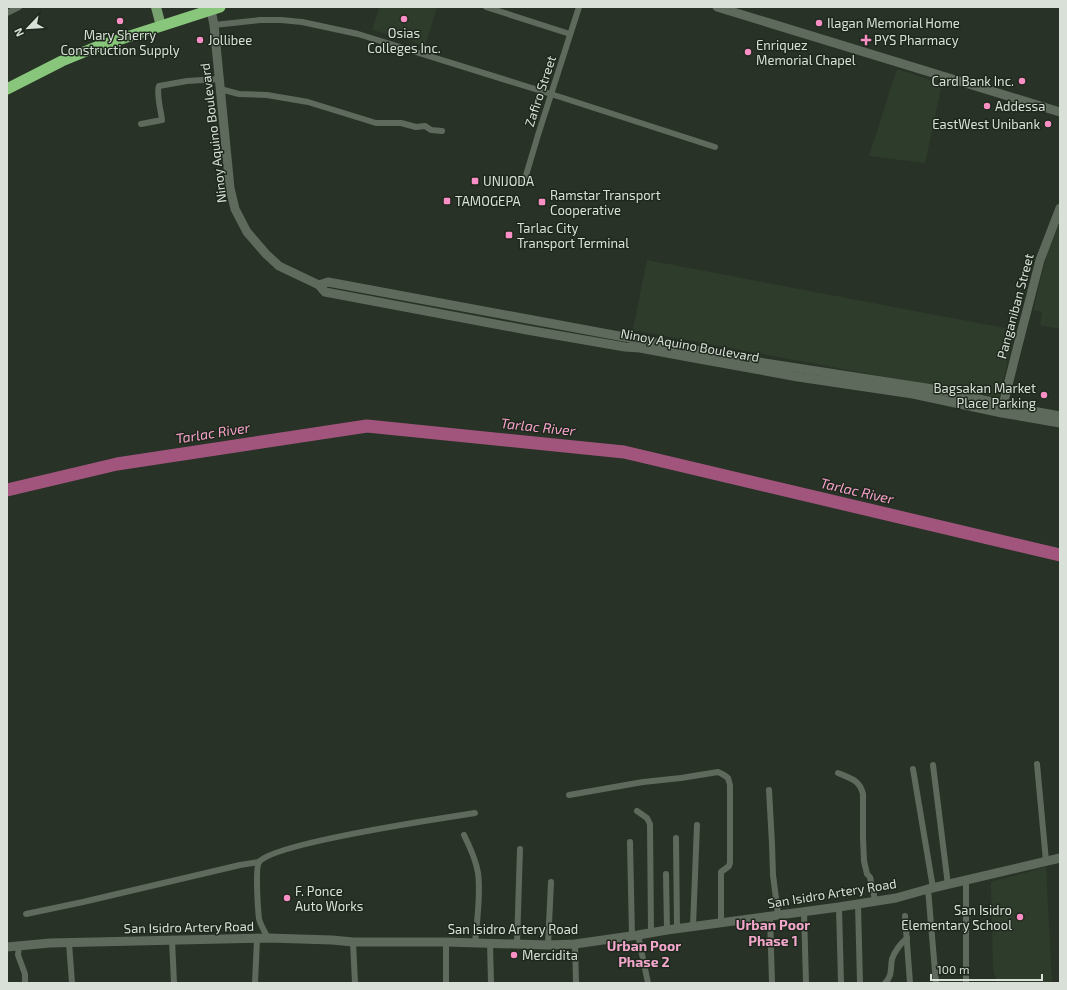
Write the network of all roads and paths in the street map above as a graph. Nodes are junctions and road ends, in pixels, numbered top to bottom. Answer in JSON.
{"nodes":[{"id":1,"x":19,"y":7,"type":"edge"},
{"id":2,"x":156,"y":7,"type":"edge"},
{"id":3,"x":486,"y":7,"type":"edge"},
{"id":4,"x":579,"y":7,"type":"edge"},
{"id":5,"x":717,"y":7,"type":"edge"},
{"id":6,"x":216,"y":8,"type":"edge"},
{"id":7,"x":7,"y":13,"type":"edge"},
{"id":8,"x":214,"y":25,"type":"junction"},
{"id":9,"x":161,"y":26,"type":"junction"},
{"id":10,"x":570,"y":34,"type":"junction"},
{"id":11,"x":219,"y":84,"type":"junction"},
{"id":12,"x":7,"y":89,"type":"edge"},
{"id":13,"x":551,"y":94,"type":"junction"},
{"id":14,"x":1060,"y":112,"type":"edge"},
{"id":15,"x":141,"y":124,"type":"dead end"},
{"id":16,"x":442,"y":131,"type":"dead end"},
{"id":17,"x":714,"y":147,"type":"dead end"},
{"id":18,"x":524,"y":182,"type":"dead end"},
{"id":19,"x":1060,"y":208,"type":"edge"},
{"id":20,"x":1002,"y":409,"type":"junction"},
{"id":21,"x":1060,"y":416,"type":"edge"},
{"id":22,"x":1060,"y":423,"type":"edge"},
{"id":23,"x":1037,"y":764,"type":"dead end"},
{"id":24,"x":933,"y":766,"type":"dead end"},
{"id":25,"x":913,"y":769,"type":"dead end"},
{"id":26,"x":838,"y":773,"type":"dead end"},
{"id":27,"x":769,"y":790,"type":"dead end"},
{"id":28,"x":569,"y":795,"type":"dead end"},
{"id":29,"x":637,"y":811,"type":"dead end"},
{"id":30,"x":475,"y":813,"type":"dead end"},
{"id":31,"x":697,"y":825,"type":"dead end"},
{"id":32,"x":464,"y":834,"type":"dead end"},
{"id":33,"x":676,"y":838,"type":"dead end"},
{"id":34,"x":630,"y":842,"type":"dead end"},
{"id":35,"x":520,"y":849,"type":"dead end"},
{"id":36,"x":1060,"y":858,"type":"edge"},
{"id":37,"x":1046,"y":861,"type":"junction"},
{"id":38,"x":259,"y":862,"type":"junction"},
{"id":39,"x":666,"y":874,"type":"dead end"},
{"id":40,"x":966,"y":880,"type":"junction"},
{"id":41,"x":551,"y":882,"type":"dead end"},
{"id":42,"x":948,"y":885,"type":"junction"},
{"id":43,"x":930,"y":889,"type":"junction"},
{"id":44,"x":875,"y":900,"type":"junction"},
{"id":45,"x":858,"y":904,"type":"junction"},
{"id":46,"x":839,"y":907,"type":"junction"},
{"id":47,"x":804,"y":911,"type":"junction"},
{"id":48,"x":26,"y":914,"type":"dead end"},
{"id":49,"x":774,"y":915,"type":"junction"},
{"id":50,"x":905,"y":916,"type":"dead end"},
{"id":51,"x":721,"y":922,"type":"junction"},
{"id":52,"x":693,"y":926,"type":"junction"},
{"id":53,"x":672,"y":929,"type":"junction"},
{"id":54,"x":651,"y":932,"type":"junction"},
{"id":55,"x":635,"y":935,"type":"junction"},
{"id":56,"x":268,"y":938,"type":"junction"},
{"id":57,"x":906,"y":938,"type":"junction"},
{"id":58,"x":257,"y":939,"type":"junction"},
{"id":59,"x":172,"y":940,"type":"junction"},
{"id":60,"x":69,"y":942,"type":"junction"},
{"id":61,"x":354,"y":942,"type":"junction"},
{"id":62,"x":446,"y":942,"type":"junction"},
{"id":63,"x":475,"y":942,"type":"junction"},
{"id":64,"x":490,"y":943,"type":"junction"},
{"id":65,"x":517,"y":944,"type":"junction"},
{"id":66,"x":575,"y":944,"type":"junction"},
{"id":67,"x":548,"y":945,"type":"junction"},
{"id":68,"x":19,"y":946,"type":"junction"},
{"id":69,"x":7,"y":947,"type":"edge"},
{"id":70,"x":25,"y":983,"type":"edge"},
{"id":71,"x":72,"y":983,"type":"edge"},
{"id":72,"x":174,"y":983,"type":"edge"},
{"id":73,"x":255,"y":983,"type":"edge"},
{"id":74,"x":355,"y":983,"type":"edge"},
{"id":75,"x":446,"y":983,"type":"edge"},
{"id":76,"x":491,"y":983,"type":"edge"},
{"id":77,"x":576,"y":983,"type":"edge"},
{"id":78,"x":648,"y":983,"type":"edge"},
{"id":79,"x":772,"y":983,"type":"edge"},
{"id":80,"x":806,"y":983,"type":"edge"},
{"id":81,"x":841,"y":983,"type":"edge"},
{"id":82,"x":860,"y":983,"type":"edge"},
{"id":83,"x":885,"y":983,"type":"edge"},
{"id":84,"x":910,"y":983,"type":"edge"},
{"id":85,"x":936,"y":983,"type":"edge"},
{"id":86,"x":966,"y":983,"type":"edge"}],
"edges":[{"from":1,"to":7,"type":"street"},
{"from":2,"to":9,"type":"main road"},
{"from":3,"to":10,"type":"street"},
{"from":4,"to":10,"type":"street","name":"Zafiro Street"},
{"from":5,"to":14,"type":"main road"},
{"from":6,"to":8,"type":"main road","name":"Ninoy Aquino Boulevard"},
{"from":6,"to":9,"type":"highway"},
{"from":8,"to":11,"type":"main road","name":"Ninoy Aquino Boulevard"},
{"from":8,"to":13,"type":"street"},
{"from":9,"to":12,"type":"highway"},
{"from":10,"to":13,"type":"street","name":"Zafiro Street"},
{"from":11,"to":15,"type":"street"},
{"from":11,"to":16,"type":"street"},
{"from":11,"to":20,"type":"main road","name":"Ninoy Aquino Boulevard"},
{"from":13,"to":17,"type":"street"},
{"from":13,"to":18,"type":"street","name":"Zafiro Street"},
{"from":19,"to":20,"type":"main road","name":"Panganiban Street"},
{"from":20,"to":21,"type":"main road","name":"Ninoy Aquino Boulevard"},
{"from":20,"to":22,"type":"main road","name":"Ninoy Aquino Boulevard"},
{"from":23,"to":37,"type":"street"},
{"from":24,"to":42,"type":"street"},
{"from":25,"to":43,"type":"street"},
{"from":26,"to":44,"type":"street"},
{"from":27,"to":49,"type":"street"},
{"from":28,"to":51,"type":"street"},
{"from":29,"to":54,"type":"street"},
{"from":30,"to":38,"type":"street"},
{"from":31,"to":52,"type":"street"},
{"from":32,"to":63,"type":"street"},
{"from":33,"to":53,"type":"street"},
{"from":34,"to":55,"type":"street"},
{"from":35,"to":65,"type":"street"},
{"from":36,"to":37,"type":"main road","name":"San Isidro Artery Road"},
{"from":37,"to":40,"type":"main road","name":"San Isidro Artery Road"},
{"from":38,"to":48,"type":"street"},
{"from":38,"to":56,"type":"street"},
{"from":39,"to":53,"type":"street"},
{"from":40,"to":42,"type":"main road","name":"San Isidro Artery Road"},
{"from":40,"to":86,"type":"street"},
{"from":41,"to":67,"type":"street"},
{"from":42,"to":43,"type":"main road","name":"San Isidro Artery Road"},
{"from":43,"to":44,"type":"main road","name":"San Isidro Artery Road"},
{"from":43,"to":85,"type":"street"},
{"from":44,"to":45,"type":"main road","name":"San Isidro Artery Road"},
{"from":45,"to":46,"type":"main road","name":"San Isidro Artery Road"},
{"from":45,"to":82,"type":"street"},
{"from":46,"to":47,"type":"main road","name":"San Isidro Artery Road"},
{"from":46,"to":81,"type":"street"},
{"from":47,"to":49,"type":"main road","name":"San Isidro Artery Road"},
{"from":47,"to":80,"type":"street"},
{"from":49,"to":51,"type":"main road","name":"San Isidro Artery Road"},
{"from":49,"to":79,"type":"street"},
{"from":50,"to":57,"type":"street"},
{"from":51,"to":52,"type":"main road","name":"San Isidro Artery Road"},
{"from":52,"to":53,"type":"main road","name":"San Isidro Artery Road"},
{"from":53,"to":54,"type":"main road","name":"San Isidro Artery Road"},
{"from":54,"to":55,"type":"main road","name":"San Isidro Artery Road"},
{"from":55,"to":66,"type":"main road","name":"San Isidro Artery Road"},
{"from":55,"to":78,"type":"street"},
{"from":56,"to":58,"type":"main road","name":"San Isidro Artery Road"},
{"from":56,"to":61,"type":"main road","name":"San Isidro Artery Road"},
{"from":57,"to":83,"type":"street"},
{"from":57,"to":84,"type":"street"},
{"from":58,"to":59,"type":"main road","name":"San Isidro Artery Road"},
{"from":58,"to":73,"type":"street"},
{"from":59,"to":60,"type":"main road","name":"San Isidro Artery Road"},
{"from":59,"to":72,"type":"street"},
{"from":60,"to":68,"type":"main road","name":"San Isidro Artery Road"},
{"from":60,"to":71,"type":"street"},
{"from":61,"to":62,"type":"main road","name":"San Isidro Artery Road"},
{"from":61,"to":74,"type":"street"},
{"from":62,"to":63,"type":"main road","name":"San Isidro Artery Road"},
{"from":62,"to":75,"type":"street"},
{"from":63,"to":64,"type":"main road","name":"San Isidro Artery Road"},
{"from":64,"to":65,"type":"main road","name":"San Isidro Artery Road"},
{"from":64,"to":76,"type":"street"},
{"from":65,"to":67,"type":"main road","name":"San Isidro Artery Road"},
{"from":66,"to":67,"type":"main road","name":"San Isidro Artery Road"},
{"from":66,"to":77,"type":"street"},
{"from":68,"to":69,"type":"main road","name":"San Isidro Artery Road"},
{"from":68,"to":70,"type":"street"}]}
